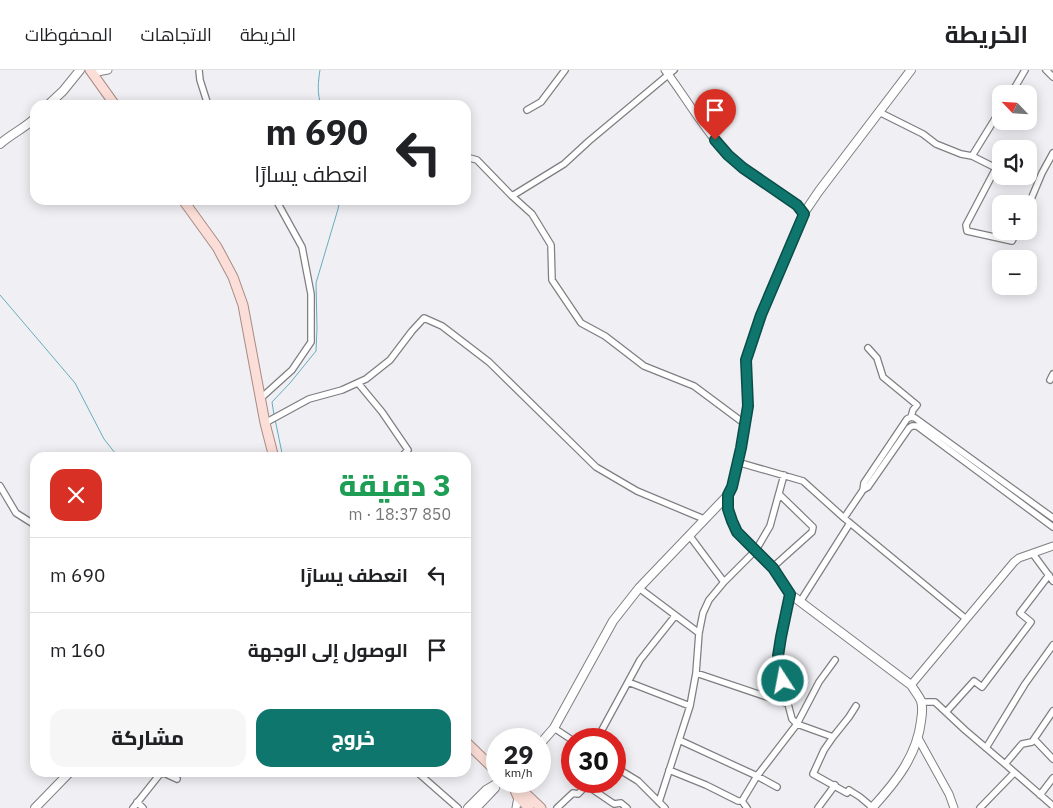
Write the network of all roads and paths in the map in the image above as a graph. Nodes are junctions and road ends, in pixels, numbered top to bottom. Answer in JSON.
{"nodes":[{"id":1,"x":80,"y":70,"type":"edge"},
{"id":2,"x":108,"y":70,"type":"edge"},
{"id":3,"x":199,"y":70,"type":"edge"},
{"id":4,"x":565,"y":70,"type":"edge"},
{"id":5,"x":911,"y":70,"type":"edge"},
{"id":6,"x":1025,"y":70,"type":"edge"},
{"id":7,"x":1046,"y":70,"type":"edge"},
{"id":8,"x":91,"y":72,"type":"edge"},
{"id":9,"x":669,"y":72,"type":"edge"},
{"id":10,"x":1053,"y":77,"type":"edge"},
{"id":11,"x":1016,"y":85,"type":"edge"},
{"id":12,"x":53,"y":100,"type":"edge"},
{"id":13,"x":111,"y":100,"type":"edge"},
{"id":14,"x":206,"y":100,"type":"edge"},
{"id":15,"x":527,"y":110,"type":"dead end"},
{"id":16,"x":879,"y":112,"type":"junction"},
{"id":17,"x":30,"y":123,"type":"edge"},
{"id":18,"x":992,"y":124,"type":"edge"},
{"id":19,"x":0,"y":144,"type":"edge"},
{"id":20,"x":1053,"y":153,"type":"edge"},
{"id":21,"x":972,"y":156,"type":"junction"},
{"id":22,"x":471,"y":158,"type":"edge"},
{"id":23,"x":1032,"y":195,"type":"edge"},
{"id":24,"x":512,"y":196,"type":"junction"},
{"id":25,"x":187,"y":205,"type":"edge"},
{"id":26,"x":279,"y":205,"type":"edge"},
{"id":27,"x":804,"y":214,"type":"junction"},
{"id":28,"x":992,"y":237,"type":"edge"},
{"id":29,"x":868,"y":348,"type":"dead end"},
{"id":30,"x":1053,"y":374,"type":"edge"},
{"id":31,"x":1050,"y":380,"type":"dead end"},
{"id":32,"x":358,"y":382,"type":"junction"},
{"id":33,"x":260,"y":398,"type":"junction"},
{"id":34,"x":911,"y":417,"type":"junction"},
{"id":35,"x":265,"y":424,"type":"junction"},
{"id":36,"x":745,"y":424,"type":"junction"},
{"id":37,"x":272,"y":452,"type":"edge"},
{"id":38,"x":406,"y":452,"type":"edge"},
{"id":39,"x":737,"y":462,"type":"junction"},
{"id":40,"x":784,"y":475,"type":"junction"},
{"id":41,"x":0,"y":486,"type":"edge"},
{"id":42,"x":863,"y":490,"type":"junction"},
{"id":43,"x":779,"y":494,"type":"junction"},
{"id":44,"x":728,"y":495,"type":"junction"},
{"id":45,"x":844,"y":518,"type":"junction"},
{"id":46,"x":1053,"y":518,"type":"edge"},
{"id":47,"x":704,"y":519,"type":"junction"},
{"id":48,"x":30,"y":522,"type":"edge"},
{"id":49,"x":850,"y":523,"type":"junction"},
{"id":50,"x":1053,"y":527,"type":"edge"},
{"id":51,"x":689,"y":535,"type":"junction"},
{"id":52,"x":1053,"y":546,"type":"edge"},
{"id":53,"x":756,"y":550,"type":"junction"},
{"id":54,"x":1032,"y":554,"type":"junction"},
{"id":55,"x":773,"y":568,"type":"junction"},
{"id":56,"x":1048,"y":575,"type":"junction"},
{"id":57,"x":1053,"y":581,"type":"edge"},
{"id":58,"x":724,"y":582,"type":"junction"},
{"id":59,"x":639,"y":588,"type":"junction"},
{"id":60,"x":790,"y":594,"type":"junction"},
{"id":61,"x":800,"y":602,"type":"junction"},
{"id":62,"x":675,"y":616,"type":"junction"},
{"id":63,"x":965,"y":618,"type":"junction"},
{"id":64,"x":699,"y":632,"type":"junction"},
{"id":65,"x":1053,"y":645,"type":"edge"},
{"id":66,"x":835,"y":660,"type":"dead end"},
{"id":67,"x":696,"y":673,"type":"junction"},
{"id":68,"x":628,"y":682,"type":"junction"},
{"id":69,"x":911,"y":685,"type":"junction"},
{"id":70,"x":921,"y":702,"type":"junction"},
{"id":71,"x":788,"y":704,"type":"junction"},
{"id":72,"x":690,"y":706,"type":"junction"},
{"id":73,"x":856,"y":706,"type":"dead end"},
{"id":74,"x":1053,"y":711,"type":"edge"},
{"id":75,"x":946,"y":712,"type":"junction"},
{"id":76,"x":797,"y":724,"type":"junction"},
{"id":77,"x":554,"y":728,"type":"junction"},
{"id":78,"x":603,"y":728,"type":"edge"},
{"id":79,"x":551,"y":731,"type":"edge"},
{"id":80,"x":561,"y":733,"type":"edge"},
{"id":81,"x":833,"y":737,"type":"junction"},
{"id":82,"x":918,"y":738,"type":"junction"},
{"id":83,"x":1034,"y":739,"type":"junction"},
{"id":84,"x":679,"y":740,"type":"junction"},
{"id":85,"x":471,"y":747,"type":"edge"},
{"id":86,"x":986,"y":748,"type":"junction"},
{"id":87,"x":1053,"y":759,"type":"edge"},
{"id":88,"x":486,"y":761,"type":"edge"},
{"id":89,"x":1005,"y":764,"type":"junction"},
{"id":90,"x":669,"y":770,"type":"junction"},
{"id":91,"x":626,"y":773,"type":"edge"},
{"id":92,"x":1014,"y":773,"type":"junction"},
{"id":93,"x":757,"y":776,"type":"junction"},
{"id":94,"x":65,"y":777,"type":"edge"},
{"id":95,"x":158,"y":777,"type":"edge"},
{"id":96,"x":173,"y":777,"type":"edge"},
{"id":97,"x":422,"y":777,"type":"edge"},
{"id":98,"x":1053,"y":778,"type":"edge"},
{"id":99,"x":178,"y":779,"type":"dead end"},
{"id":100,"x":835,"y":785,"type":"junction"},
{"id":101,"x":777,"y":787,"type":"dead end"},
{"id":102,"x":486,"y":790,"type":"edge"},
{"id":103,"x":490,"y":793,"type":"edge"},
{"id":104,"x":516,"y":793,"type":"edge"},
{"id":105,"x":525,"y":793,"type":"edge"},
{"id":106,"x":1040,"y":795,"type":"junction"},
{"id":107,"x":518,"y":797,"type":"junction"},
{"id":108,"x":137,"y":802,"type":"junction"},
{"id":109,"x":659,"y":802,"type":"junction"},
{"id":110,"x":743,"y":805,"type":"edge"},
{"id":111,"x":1053,"y":806,"type":"edge"},
{"id":112,"x":875,"y":807,"type":"edge"},
{"id":113,"x":36,"y":808,"type":"edge"},
{"id":114,"x":133,"y":808,"type":"edge"},
{"id":115,"x":143,"y":808,"type":"edge"},
{"id":116,"x":458,"y":808,"type":"edge"},
{"id":117,"x":468,"y":808,"type":"edge"},
{"id":118,"x":476,"y":808,"type":"edge"},
{"id":119,"x":516,"y":808,"type":"edge"},
{"id":120,"x":529,"y":808,"type":"edge"},
{"id":121,"x":541,"y":808,"type":"edge"},
{"id":122,"x":558,"y":808,"type":"edge"},
{"id":123,"x":627,"y":808,"type":"edge"},
{"id":124,"x":665,"y":808,"type":"edge"},
{"id":125,"x":818,"y":808,"type":"edge"},
{"id":126,"x":954,"y":808,"type":"edge"},
{"id":127,"x":980,"y":808,"type":"edge"}],
"edges":[{"from":1,"to":12,"type":"main road"},
{"from":2,"to":8,"type":"street"},
{"from":3,"to":14,"type":"street"},
{"from":4,"to":15,"type":"street"},
{"from":5,"to":16,"type":"main road"},
{"from":6,"to":11,"type":"street"},
{"from":7,"to":10,"type":"street"},
{"from":8,"to":13,"type":"main road"},
{"from":9,"to":24,"type":"street"},
{"from":9,"to":27,"type":"street"},
{"from":16,"to":21,"type":"street"},
{"from":16,"to":27,"type":"main road"},
{"from":17,"to":19,"type":"main road"},
{"from":18,"to":21,"type":"street"},
{"from":20,"to":23,"type":"street"},
{"from":21,"to":28,"type":"street"},
{"from":22,"to":24,"type":"street"},
{"from":24,"to":36,"type":"street"},
{"from":25,"to":33,"type":"main road"},
{"from":26,"to":33,"type":"street"},
{"from":27,"to":36,"type":"main road"},
{"from":29,"to":34,"type":"street"},
{"from":30,"to":31,"type":"street"},
{"from":32,"to":35,"type":"street"},
{"from":32,"to":38,"type":"street"},
{"from":32,"to":47,"type":"street"},
{"from":33,"to":35,"type":"main road"},
{"from":34,"to":42,"type":"street"},
{"from":34,"to":46,"type":"street"},
{"from":35,"to":37,"type":"main road"},
{"from":36,"to":39,"type":"main road"},
{"from":39,"to":40,"type":"street"},
{"from":39,"to":44,"type":"main road"},
{"from":40,"to":43,"type":"street"},
{"from":40,"to":45,"type":"street"},
{"from":41,"to":48,"type":"street"},
{"from":42,"to":45,"type":"street"},
{"from":42,"to":50,"type":"street"},
{"from":43,"to":53,"type":"street"},
{"from":43,"to":55,"type":"street"},
{"from":44,"to":47,"type":"main road"},
{"from":44,"to":53,"type":"main road"},
{"from":45,"to":49,"type":"street"},
{"from":47,"to":51,"type":"main road"},
{"from":49,"to":61,"type":"street"},
{"from":49,"to":63,"type":"street"},
{"from":51,"to":58,"type":"street"},
{"from":51,"to":59,"type":"main road"},
{"from":52,"to":54,"type":"street"},
{"from":53,"to":55,"type":"main road"},
{"from":53,"to":58,"type":"street"},
{"from":54,"to":56,"type":"street"},
{"from":54,"to":63,"type":"street"},
{"from":55,"to":60,"type":"main road"},
{"from":56,"to":57,"type":"street"},
{"from":56,"to":75,"type":"street"},
{"from":58,"to":64,"type":"street"},
{"from":59,"to":62,"type":"street"},
{"from":59,"to":77,"type":"main road"},
{"from":60,"to":61,"type":"main road"},
{"from":60,"to":71,"type":"street"},
{"from":61,"to":69,"type":"main road"},
{"from":62,"to":64,"type":"street"},
{"from":62,"to":68,"type":"street"},
{"from":63,"to":69,"type":"street"},
{"from":64,"to":67,"type":"street"},
{"from":65,"to":86,"type":"street"},
{"from":66,"to":76,"type":"street"},
{"from":67,"to":71,"type":"street"},
{"from":67,"to":72,"type":"street"},
{"from":68,"to":72,"type":"street"},
{"from":68,"to":78,"type":"street"},
{"from":69,"to":70,"type":"main road"},
{"from":70,"to":75,"type":"street"},
{"from":70,"to":82,"type":"main road"},
{"from":71,"to":76,"type":"street"},
{"from":72,"to":84,"type":"street"},
{"from":73,"to":81,"type":"street"},
{"from":74,"to":83,"type":"street"},
{"from":75,"to":86,"type":"street"},
{"from":76,"to":81,"type":"street"},
{"from":76,"to":93,"type":"street"},
{"from":77,"to":79,"type":"main road"},
{"from":77,"to":80,"type":"street"},
{"from":81,"to":100,"type":"street"},
{"from":82,"to":112,"type":"main road"},
{"from":82,"to":126,"type":"street"},
{"from":83,"to":87,"type":"street"},
{"from":83,"to":89,"type":"street"},
{"from":84,"to":90,"type":"street"},
{"from":84,"to":93,"type":"street"},
{"from":85,"to":88,"type":"main road"},
{"from":86,"to":89,"type":"street"},
{"from":89,"to":92,"type":"street"},
{"from":90,"to":109,"type":"street"},
{"from":90,"to":110,"type":"street"},
{"from":91,"to":109,"type":"street"},
{"from":92,"to":106,"type":"street"},
{"from":92,"to":127,"type":"street"},
{"from":93,"to":101,"type":"street"},
{"from":93,"to":110,"type":"street"},
{"from":94,"to":113,"type":"main road"},
{"from":95,"to":108,"type":"street"},
{"from":96,"to":99,"type":"street"},
{"from":97,"to":116,"type":"street"},
{"from":98,"to":106,"type":"street"},
{"from":100,"to":112,"type":"street"},
{"from":100,"to":125,"type":"street"},
{"from":102,"to":117,"type":"main road"},
{"from":103,"to":118,"type":"main road"},
{"from":104,"to":107,"type":"main road"},
{"from":105,"to":121,"type":"main road"},
{"from":106,"to":111,"type":"street"},
{"from":107,"to":119,"type":"street"},
{"from":107,"to":120,"type":"main road"},
{"from":108,"to":114,"type":"street"},
{"from":108,"to":115,"type":"street"},
{"from":109,"to":124,"type":"street"},
{"from":122,"to":123,"type":"street"}]}
